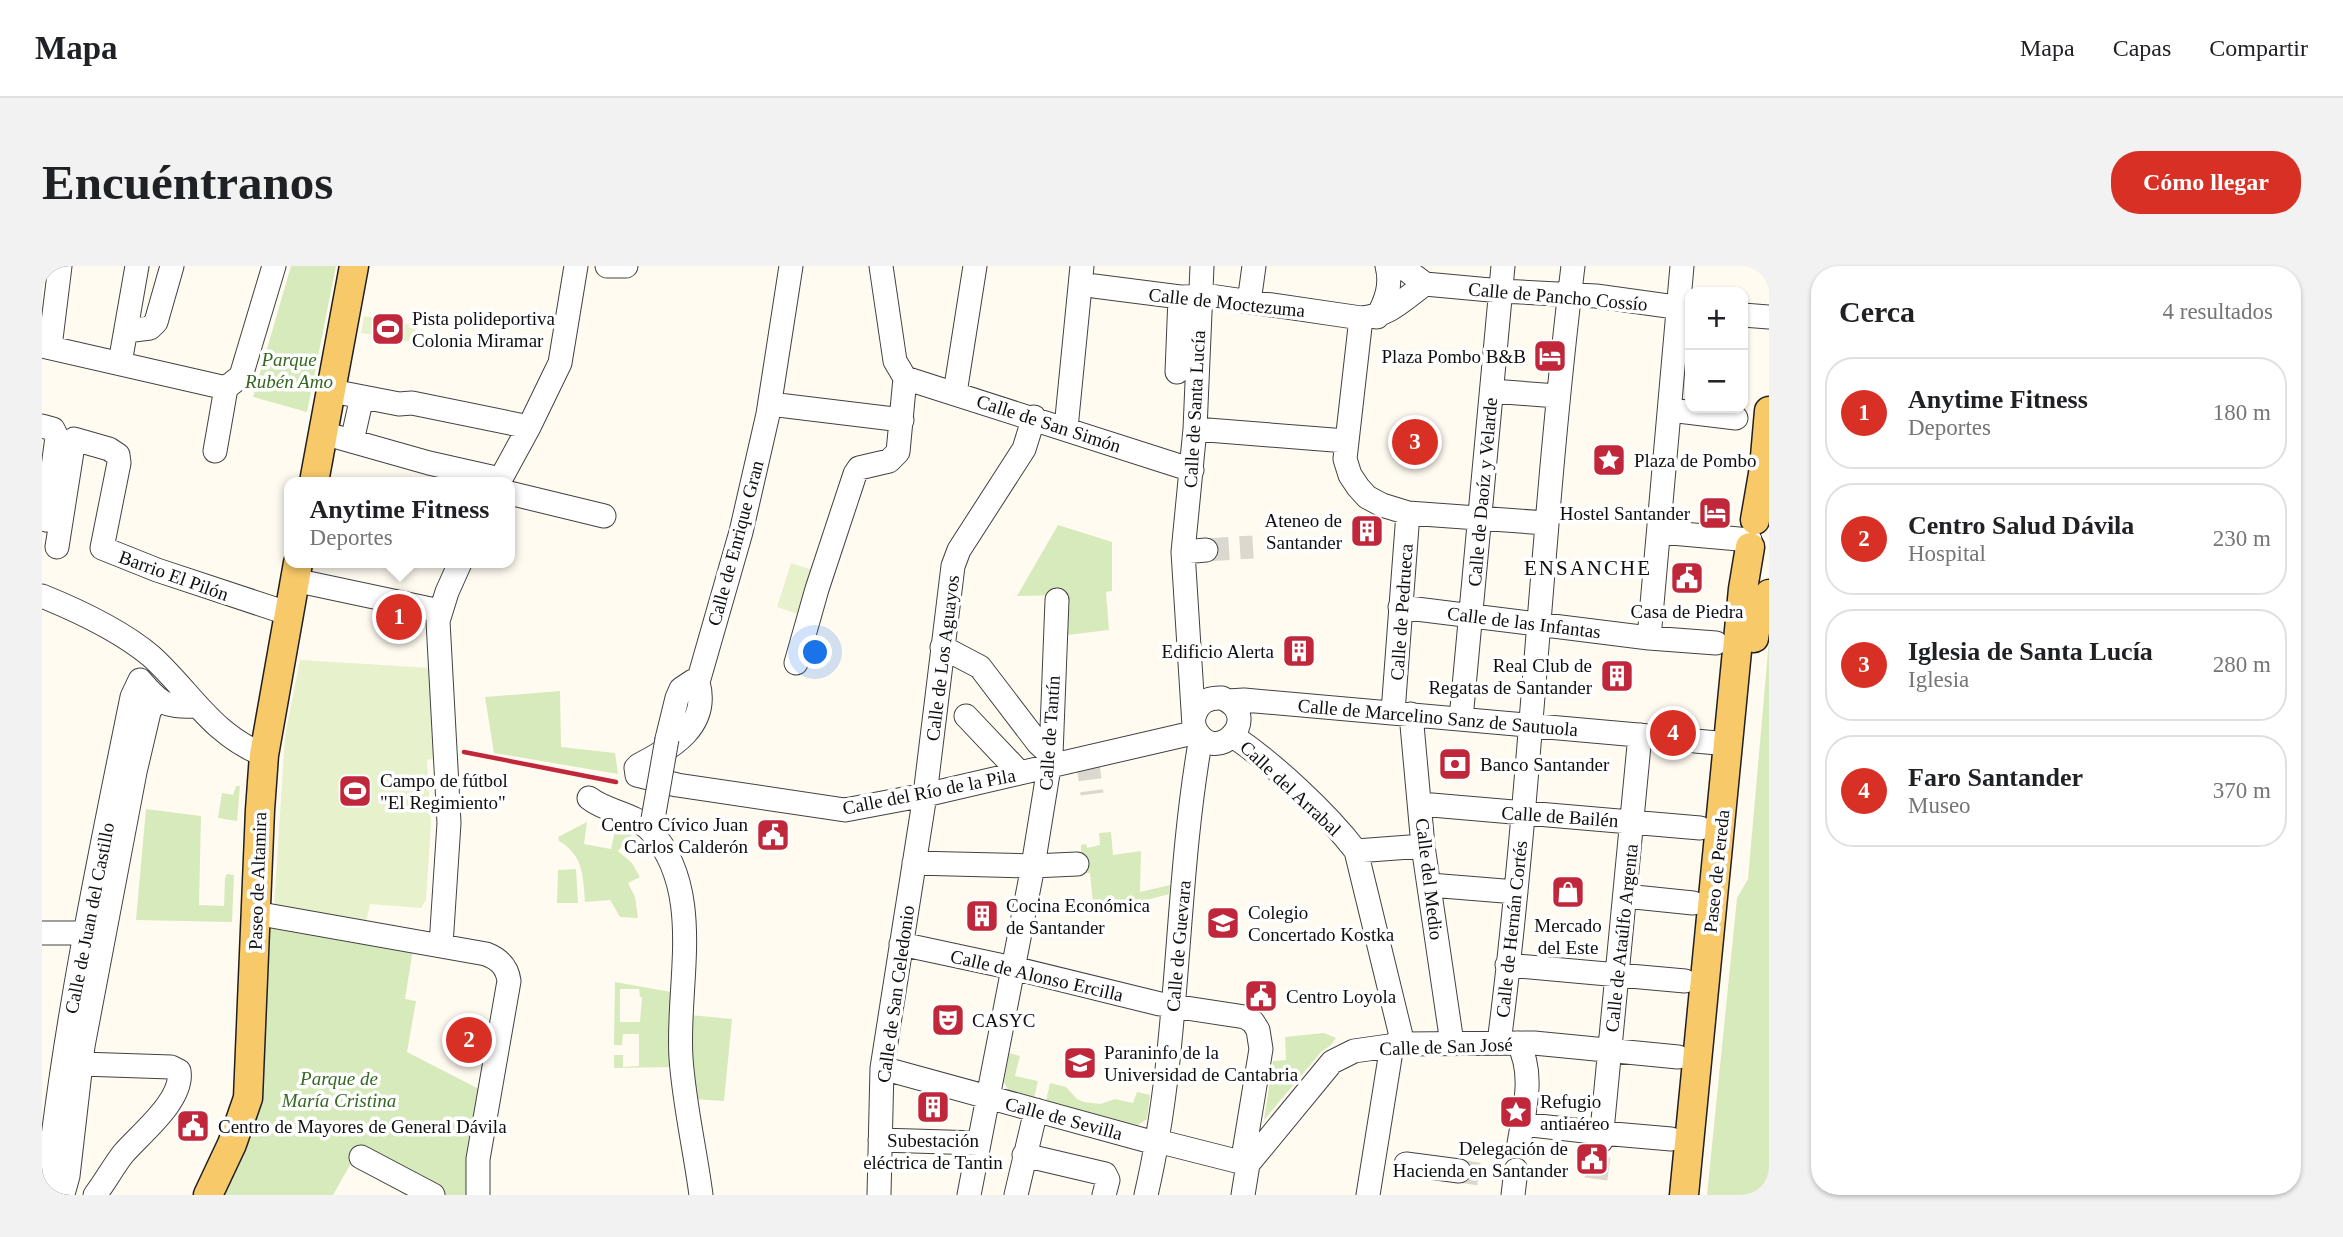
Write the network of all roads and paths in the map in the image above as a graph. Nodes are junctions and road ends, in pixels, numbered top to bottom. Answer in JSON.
{"nodes":[{"id":1,"x":60,"y":266,"type":"edge"},
{"id":2,"x":137,"y":266,"type":"edge"},
{"id":3,"x":172,"y":266,"type":"edge"},
{"id":4,"x":274,"y":266,"type":"edge"},
{"id":5,"x":354,"y":266,"type":"edge"},
{"id":6,"x":576,"y":266,"type":"edge"},
{"id":7,"x":607,"y":266,"type":"edge"},
{"id":8,"x":626,"y":266,"type":"edge"},
{"id":9,"x":791,"y":266,"type":"edge"},
{"id":10,"x":881,"y":266,"type":"edge"},
{"id":11,"x":975,"y":266,"type":"edge"},
{"id":12,"x":1202,"y":266,"type":"edge"},
{"id":13,"x":1254,"y":266,"type":"edge"},
{"id":14,"x":1387,"y":266,"type":"edge"},
{"id":15,"x":1503,"y":266,"type":"edge"},
{"id":16,"x":1573,"y":266,"type":"edge"},
{"id":17,"x":1682,"y":266,"type":"edge"},
{"id":18,"x":1420,"y":274,"type":"edge"},
{"id":19,"x":1088,"y":276,"type":"edge"},
{"id":20,"x":1501,"y":291,"type":"junction"},
{"id":21,"x":1569,"y":295,"type":"junction"},
{"id":22,"x":1190,"y":296,"type":"junction"},
{"id":23,"x":1249,"y":302,"type":"junction"},
{"id":24,"x":1685,"y":312,"type":"edge"},
{"id":25,"x":1748,"y":315,"type":"edge"},
{"id":26,"x":1769,"y":317,"type":"edge"},
{"id":27,"x":1369,"y":318,"type":"junction"},
{"id":28,"x":126,"y":331,"type":"junction"},
{"id":29,"x":46,"y":346,"type":"edge"},
{"id":30,"x":120,"y":363,"type":"junction"},
{"id":31,"x":1177,"y":372,"type":"dead end"},
{"id":32,"x":905,"y":378,"type":"junction"},
{"id":33,"x":226,"y":388,"type":"junction"},
{"id":34,"x":332,"y":391,"type":"junction"},
{"id":35,"x":1492,"y":391,"type":"junction"},
{"id":36,"x":955,"y":393,"type":"junction"},
{"id":37,"x":1557,"y":396,"type":"junction"},
{"id":38,"x":362,"y":397,"type":"junction"},
{"id":39,"x":770,"y":404,"type":"junction"},
{"id":40,"x":1670,"y":410,"type":"junction"},
{"id":41,"x":1769,"y":411,"type":"edge"},
{"id":42,"x":1034,"y":417,"type":"junction"},
{"id":43,"x":1736,"y":418,"type":"dead end"},
{"id":44,"x":902,"y":420,"type":"junction"},
{"id":45,"x":42,"y":426,"type":"edge"},
{"id":46,"x":1066,"y":428,"type":"junction"},
{"id":47,"x":1195,"y":429,"type":"junction"},
{"id":48,"x":324,"y":433,"type":"junction"},
{"id":49,"x":526,"y":433,"type":"junction"},
{"id":50,"x":352,"y":441,"type":"junction"},
{"id":51,"x":1346,"y":442,"type":"junction"},
{"id":52,"x":215,"y":450,"type":"dead end"},
{"id":53,"x":1192,"y":470,"type":"junction"},
{"id":54,"x":315,"y":477,"type":"edge"},
{"id":55,"x":475,"y":477,"type":"edge"},
{"id":56,"x":507,"y":477,"type":"edge"},
{"id":57,"x":515,"y":489,"type":"edge"},
{"id":58,"x":1408,"y":513,"type":"junction"},
{"id":59,"x":604,"y":516,"type":"dead end"},
{"id":60,"x":1480,"y":518,"type":"junction"},
{"id":61,"x":1546,"y":523,"type":"junction"},
{"id":62,"x":1756,"y":528,"type":"edge"},
{"id":63,"x":1660,"y":532,"type":"junction"},
{"id":64,"x":49,"y":547,"type":"edge"},
{"id":65,"x":458,"y":568,"type":"edge"},
{"id":66,"x":296,"y":572,"type":"edge"},
{"id":67,"x":1769,"y":575,"type":"edge"},
{"id":68,"x":1769,"y":594,"type":"edge"},
{"id":69,"x":42,"y":596,"type":"edge"},
{"id":70,"x":1056,"y":600,"type":"dead end"},
{"id":71,"x":1400,"y":607,"type":"junction"},
{"id":72,"x":440,"y":611,"type":"junction"},
{"id":73,"x":287,"y":613,"type":"junction"},
{"id":74,"x":1471,"y":616,"type":"junction"},
{"id":75,"x":1538,"y":624,"type":"junction"},
{"id":76,"x":1649,"y":638,"type":"junction"},
{"id":77,"x":1716,"y":643,"type":"dead end"},
{"id":78,"x":942,"y":647,"type":"junction"},
{"id":79,"x":1191,"y":655,"type":"junction"},
{"id":80,"x":796,"y":663,"type":"dead end"},
{"id":81,"x":698,"y":682,"type":"junction"},
{"id":82,"x":1225,"y":700,"type":"junction"},
{"id":83,"x":159,"y":702,"type":"junction"},
{"id":84,"x":195,"y":706,"type":"junction"},
{"id":85,"x":1402,"y":713,"type":"junction"},
{"id":86,"x":966,"y":716,"type":"dead end"},
{"id":87,"x":1461,"y":719,"type":"junction"},
{"id":88,"x":1529,"y":726,"type":"junction"},
{"id":89,"x":1197,"y":729,"type":"junction"},
{"id":90,"x":1233,"y":736,"type":"junction"},
{"id":91,"x":1644,"y":736,"type":"joint"},
{"id":92,"x":1695,"y":741,"type":"dead end"},
{"id":93,"x":1729,"y":744,"type":"junction"},
{"id":94,"x":264,"y":755,"type":"junction"},
{"id":95,"x":1050,"y":761,"type":"junction"},
{"id":96,"x":1020,"y":773,"type":"junction"},
{"id":97,"x":925,"y":794,"type":"junction"},
{"id":98,"x":589,"y":798,"type":"dead end"},
{"id":99,"x":1420,"y":804,"type":"junction"},
{"id":100,"x":1522,"y":813,"type":"junction"},
{"id":101,"x":1632,"y":821,"type":"junction"},
{"id":102,"x":651,"y":825,"type":"junction"},
{"id":103,"x":1700,"y":828,"type":"dead end"},
{"id":104,"x":1423,"y":846,"type":"junction"},
{"id":105,"x":1356,"y":851,"type":"junction"},
{"id":106,"x":914,"y":863,"type":"junction"},
{"id":107,"x":1077,"y":864,"type":"dead end"},
{"id":108,"x":1033,"y":866,"type":"junction"},
{"id":109,"x":1430,"y":885,"type":"junction"},
{"id":110,"x":1516,"y":892,"type":"junction"},
{"id":111,"x":1625,"y":896,"type":"junction"},
{"id":112,"x":1693,"y":903,"type":"dead end"},
{"id":113,"x":256,"y":913,"type":"junction"},
{"id":114,"x":42,"y":933,"type":"edge"},
{"id":115,"x":84,"y":933,"type":"junction"},
{"id":116,"x":901,"y":944,"type":"junction"},
{"id":117,"x":441,"y":945,"type":"junction"},
{"id":118,"x":1507,"y":965,"type":"junction"},
{"id":119,"x":1013,"y":968,"type":"junction"},
{"id":120,"x":1617,"y":974,"type":"junction"},
{"id":121,"x":1685,"y":981,"type":"dead end"},
{"id":122,"x":1173,"y":1007,"type":"junction"},
{"id":123,"x":1452,"y":1043,"type":"junction"},
{"id":124,"x":1508,"y":1043,"type":"junction"},
{"id":125,"x":1398,"y":1044,"type":"junction"},
{"id":126,"x":1610,"y":1051,"type":"junction"},
{"id":127,"x":1678,"y":1056,"type":"dead end"},
{"id":128,"x":80,"y":1064,"type":"junction"},
{"id":129,"x":882,"y":1068,"type":"junction"},
{"id":130,"x":988,"y":1098,"type":"junction"},
{"id":131,"x":1036,"y":1110,"type":"junction"},
{"id":132,"x":47,"y":1135,"type":"edge"},
{"id":133,"x":1601,"y":1137,"type":"junction"},
{"id":134,"x":1671,"y":1139,"type":"dead end"},
{"id":135,"x":880,"y":1140,"type":"junction"},
{"id":136,"x":979,"y":1143,"type":"junction"},
{"id":137,"x":1158,"y":1143,"type":"junction"},
{"id":138,"x":1024,"y":1155,"type":"junction"},
{"id":139,"x":361,"y":1157,"type":"dead end"},
{"id":140,"x":1248,"y":1164,"type":"junction"},
{"id":141,"x":1406,"y":1164,"type":"dead end"},
{"id":142,"x":1516,"y":1170,"type":"dead end"},
{"id":143,"x":1459,"y":1171,"type":"tunnel mouth"},
{"id":144,"x":57,"y":1193,"type":"edge"},
{"id":145,"x":95,"y":1195,"type":"edge"},
{"id":146,"x":208,"y":1195,"type":"edge"},
{"id":147,"x":433,"y":1195,"type":"edge"},
{"id":148,"x":478,"y":1195,"type":"edge"},
{"id":149,"x":701,"y":1195,"type":"edge"},
{"id":150,"x":879,"y":1195,"type":"edge"},
{"id":151,"x":970,"y":1195,"type":"edge"},
{"id":152,"x":1016,"y":1195,"type":"edge"},
{"id":153,"x":1104,"y":1195,"type":"edge"},
{"id":154,"x":1146,"y":1195,"type":"edge"},
{"id":155,"x":1243,"y":1195,"type":"edge"},
{"id":156,"x":1368,"y":1195,"type":"edge"},
{"id":157,"x":1513,"y":1195,"type":"edge"},
{"id":158,"x":1684,"y":1195,"type":"edge"},
{"id":159,"x":1699,"y":1195,"type":"edge"}],
"edges":[{"from":1,"to":29,"type":"street"},
{"from":2,"to":28,"type":"street"},
{"from":3,"to":28,"type":"street"},
{"from":4,"to":33,"type":"street"},
{"from":5,"to":34,"type":"main road"},
{"from":6,"to":49,"type":"street"},
{"from":7,"to":8,"type":"street"},
{"from":9,"to":39,"type":"street","name":"Calle de Enrique Gran"},
{"from":10,"to":32,"type":"street"},
{"from":11,"to":36,"type":"street"},
{"from":12,"to":22,"type":"street","name":"Calle de Santa Lucía"},
{"from":13,"to":23,"type":"street"},
{"from":14,"to":27,"type":"street"},
{"from":15,"to":20,"type":"street","name":"Calle de Daoíz y Velarde"},
{"from":16,"to":21,"type":"street","name":"Calle de Hernán Cortés"},
{"from":17,"to":24,"type":"street"},
{"from":18,"to":20,"type":"street","name":"Calle de Pancho Cossío"},
{"from":18,"to":27,"type":"street"},
{"from":19,"to":22,"type":"street","name":"Calle de Moctezuma"},
{"from":19,"to":46,"type":"street"},
{"from":20,"to":21,"type":"street","name":"Calle de Pancho Cossío"},
{"from":20,"to":35,"type":"street","name":"Calle de Daoíz y Velarde"},
{"from":21,"to":24,"type":"street","name":"Calle de Pancho Cossío"},
{"from":21,"to":37,"type":"street","name":"Calle de Hernán Cortés"},
{"from":22,"to":23,"type":"street","name":"Calle de Moctezuma"},
{"from":22,"to":31,"type":"street","name":"Calle de Santa Lucía"},
{"from":22,"to":47,"type":"street","name":"Calle de Santa Lucía"},
{"from":23,"to":27,"type":"street","name":"Calle de Moctezuma"},
{"from":24,"to":40,"type":"street"},
{"from":25,"to":26,"type":"street"},
{"from":27,"to":51,"type":"street"},
{"from":28,"to":30,"type":"street"},
{"from":29,"to":30,"type":"street"},
{"from":30,"to":33,"type":"street"},
{"from":32,"to":36,"type":"street","name":"Calle de San Simón"},
{"from":32,"to":44,"type":"street"},
{"from":33,"to":52,"type":"street"},
{"from":34,"to":38,"type":"street"},
{"from":34,"to":48,"type":"main road"},
{"from":35,"to":37,"type":"street"},
{"from":35,"to":60,"type":"street","name":"Calle de Daoíz y Velarde"},
{"from":36,"to":42,"type":"street","name":"Calle de San Simón"},
{"from":37,"to":61,"type":"street","name":"Calle de Hernán Cortés"},
{"from":38,"to":49,"type":"street"},
{"from":38,"to":50,"type":"street"},
{"from":39,"to":44,"type":"street"},
{"from":39,"to":81,"type":"street","name":"Calle de Enrique Gran"},
{"from":40,"to":43,"type":"street"},
{"from":40,"to":63,"type":"street"},
{"from":41,"to":62,"type":"main road","name":"Paseo de Pereda"},
{"from":42,"to":46,"type":"street","name":"Calle de San Simón"},
{"from":42,"to":78,"type":"street","name":"Calle de Los Aguayos"},
{"from":44,"to":80,"type":"street"},
{"from":45,"to":64,"type":"street"},
{"from":46,"to":53,"type":"street","name":"Calle de San Simón"},
{"from":47,"to":51,"type":"street"},
{"from":47,"to":53,"type":"street","name":"Calle de Santa Lucía"},
{"from":48,"to":50,"type":"street"},
{"from":48,"to":54,"type":"main road"},
{"from":49,"to":56,"type":"street"},
{"from":50,"to":55,"type":"street"},
{"from":51,"to":58,"type":"street"},
{"from":53,"to":79,"type":"street","name":"Calle de Santa Lucía"},
{"from":57,"to":59,"type":"street"},
{"from":58,"to":60,"type":"street"},
{"from":58,"to":71,"type":"street","name":"Calle de Pedrueca"},
{"from":60,"to":61,"type":"street"},
{"from":60,"to":74,"type":"street","name":"Calle de Daoíz y Velarde"},
{"from":61,"to":75,"type":"street","name":"Calle de Hernán Cortés"},
{"from":62,"to":63,"type":"street"},
{"from":62,"to":67,"type":"main road"},
{"from":62,"to":93,"type":"main road","name":"Paseo de Pereda"},
{"from":63,"to":76,"type":"street"},
{"from":64,"to":73,"type":"street","name":"Barrio El Pilón"},
{"from":65,"to":72,"type":"street"},
{"from":66,"to":72,"type":"street"},
{"from":66,"to":73,"type":"main road","name":"Paseo de Altamira"},
{"from":68,"to":159,"type":"main road","name":"Paseo de Pereda"},
{"from":69,"to":84,"type":"street"},
{"from":70,"to":95,"type":"street","name":"Calle de Tantín"},
{"from":71,"to":74,"type":"street","name":"Calle de las Infantas"},
{"from":71,"to":85,"type":"street","name":"Calle de Pedrueca"},
{"from":72,"to":117,"type":"street"},
{"from":73,"to":94,"type":"main road","name":"Paseo de Altamira"},
{"from":74,"to":75,"type":"street","name":"Calle de las Infantas"},
{"from":74,"to":87,"type":"street","name":"Calle de Daoíz y Velarde"},
{"from":75,"to":76,"type":"street","name":"Calle de las Infantas"},
{"from":75,"to":88,"type":"street","name":"Calle de Hernán Cortés"},
{"from":76,"to":77,"type":"street","name":"Calle de las Infantas"},
{"from":78,"to":95,"type":"street"},
{"from":78,"to":97,"type":"street","name":"Calle de Los Aguayos"},
{"from":79,"to":82,"type":"street"},
{"from":79,"to":89,"type":"street","name":"Calle de Santa Lucía"},
{"from":81,"to":97,"type":"street","name":"Calle del Río de la Pila"},
{"from":81,"to":102,"type":"street","bridge":true},
{"from":82,"to":85,"type":"street","name":"Calle de Marcelino Sanz de Sautuola"},
{"from":82,"to":89,"type":"street"},
{"from":82,"to":90,"type":"street"},
{"from":83,"to":84,"type":"street"},
{"from":83,"to":115,"type":"street","name":"Calle de Juan del Castillo"},
{"from":83,"to":128,"type":"street","name":"Calle de Juan del Castillo"},
{"from":84,"to":94,"type":"street"},
{"from":85,"to":87,"type":"street","name":"Calle de Marcelino Sanz de Sautuola"},
{"from":85,"to":99,"type":"street","name":"Calle del Medio"},
{"from":86,"to":96,"type":"street"},
{"from":87,"to":88,"type":"street","name":"Calle de Marcelino Sanz de Sautuola"},
{"from":88,"to":91,"type":"street","name":"Calle de Marcelino Sanz de Sautuola"},
{"from":88,"to":100,"type":"street","name":"Calle de Hernán Cortés"},
{"from":89,"to":90,"type":"street"},
{"from":89,"to":95,"type":"street","name":"Calle del Río de la Pila"},
{"from":89,"to":122,"type":"street","name":"Calle de Guevara"},
{"from":90,"to":105,"type":"street","name":"Calle del Arrabal"},
{"from":91,"to":101,"type":"street","name":"Calle de Ataúlfo Argenta"},
{"from":92,"to":93,"type":"street"},
{"from":93,"to":158,"type":"main road","name":"Paseo de Pereda"},
{"from":94,"to":113,"type":"main road","name":"Paseo de Altamira"},
{"from":95,"to":96,"type":"street","name":"Calle del Río de la Pila"},
{"from":95,"to":108,"type":"street","name":"Calle de Tantín"},
{"from":96,"to":97,"type":"street","name":"Calle del Río de la Pila"},
{"from":97,"to":106,"type":"street","name":"Calle de San Celedonio"},
{"from":98,"to":102,"type":"street"},
{"from":99,"to":100,"type":"street","name":"Calle de Bailén"},
{"from":99,"to":104,"type":"street","name":"Calle del Medio"},
{"from":100,"to":101,"type":"street","name":"Calle de Bailén"},
{"from":100,"to":110,"type":"street","name":"Calle de Hernán Cortés"},
{"from":101,"to":103,"type":"street","name":"Calle de Bailén"},
{"from":101,"to":111,"type":"street","name":"Calle de Ataúlfo Argenta"},
{"from":102,"to":149,"type":"street"},
{"from":104,"to":105,"type":"street"},
{"from":104,"to":109,"type":"street","name":"Calle del Medio"},
{"from":105,"to":125,"type":"street","name":"Calle del Arrabal"},
{"from":106,"to":108,"type":"street"},
{"from":106,"to":116,"type":"street","name":"Calle de San Celedonio"},
{"from":107,"to":108,"type":"street"},
{"from":108,"to":119,"type":"street","name":"Calle de Tantín"},
{"from":109,"to":110,"type":"street"},
{"from":109,"to":123,"type":"street","name":"Calle del Medio"},
{"from":110,"to":118,"type":"street","name":"Calle de Hernán Cortés"},
{"from":111,"to":112,"type":"street"},
{"from":111,"to":120,"type":"street","name":"Calle de Ataúlfo Argenta"},
{"from":113,"to":117,"type":"street"},
{"from":113,"to":146,"type":"main road","name":"Paseo de Altamira"},
{"from":114,"to":115,"type":"street"},
{"from":115,"to":132,"type":"street","name":"Calle de Juan del Castillo"},
{"from":116,"to":119,"type":"street","name":"Calle de Alonso Ercilla"},
{"from":116,"to":129,"type":"street","name":"Calle de San Celedonio"},
{"from":117,"to":148,"type":"street"},
{"from":118,"to":120,"type":"street"},
{"from":118,"to":124,"type":"street","name":"Calle de Hernán Cortés"},
{"from":119,"to":122,"type":"street","name":"Calle de Alonso Ercilla"},
{"from":119,"to":130,"type":"street","name":"Calle de Tantín"},
{"from":120,"to":121,"type":"street"},
{"from":120,"to":126,"type":"street","name":"Calle de Ataúlfo Argenta"},
{"from":122,"to":137,"type":"street","name":"Calle de Guevara"},
{"from":122,"to":140,"type":"street"},
{"from":123,"to":124,"type":"street","name":"Calle de San José"},
{"from":123,"to":125,"type":"street","name":"Calle de San José"},
{"from":124,"to":126,"type":"street","name":"Calle de San José"},
{"from":124,"to":133,"type":"street","name":"Calle de Hernán Cortés"},
{"from":125,"to":140,"type":"street","name":"Calle de San José"},
{"from":125,"to":156,"type":"street"},
{"from":126,"to":127,"type":"street","name":"Calle de San José"},
{"from":126,"to":133,"type":"street","name":"Calle de Ataúlfo Argenta"},
{"from":128,"to":144,"type":"street","name":"Calle de Juan del Castillo"},
{"from":128,"to":145,"type":"street"},
{"from":129,"to":130,"type":"street","name":"Calle de Sevilla"},
{"from":129,"to":135,"type":"street","name":"Calle de San Celedonio"},
{"from":130,"to":131,"type":"street","name":"Calle de Sevilla"},
{"from":130,"to":136,"type":"street","name":"Calle de Tantín"},
{"from":131,"to":137,"type":"street","name":"Calle de Sevilla"},
{"from":131,"to":138,"type":"street"},
{"from":132,"to":144,"type":"street","name":"Calle de Juan del Castillo"},
{"from":133,"to":134,"type":"street"},
{"from":135,"to":136,"type":"street"},
{"from":135,"to":150,"type":"street","name":"Calle de San Celedonio"},
{"from":136,"to":151,"type":"street","name":"Calle de Tantín"},
{"from":137,"to":140,"type":"street","name":"Calle de Sevilla"},
{"from":137,"to":154,"type":"street","name":"Calle de Guevara"},
{"from":138,"to":152,"type":"street"},
{"from":138,"to":153,"type":"street"},
{"from":139,"to":147,"type":"street"},
{"from":140,"to":155,"type":"street"},
{"from":141,"to":143,"type":"street"},
{"from":142,"to":157,"type":"street"}]}
